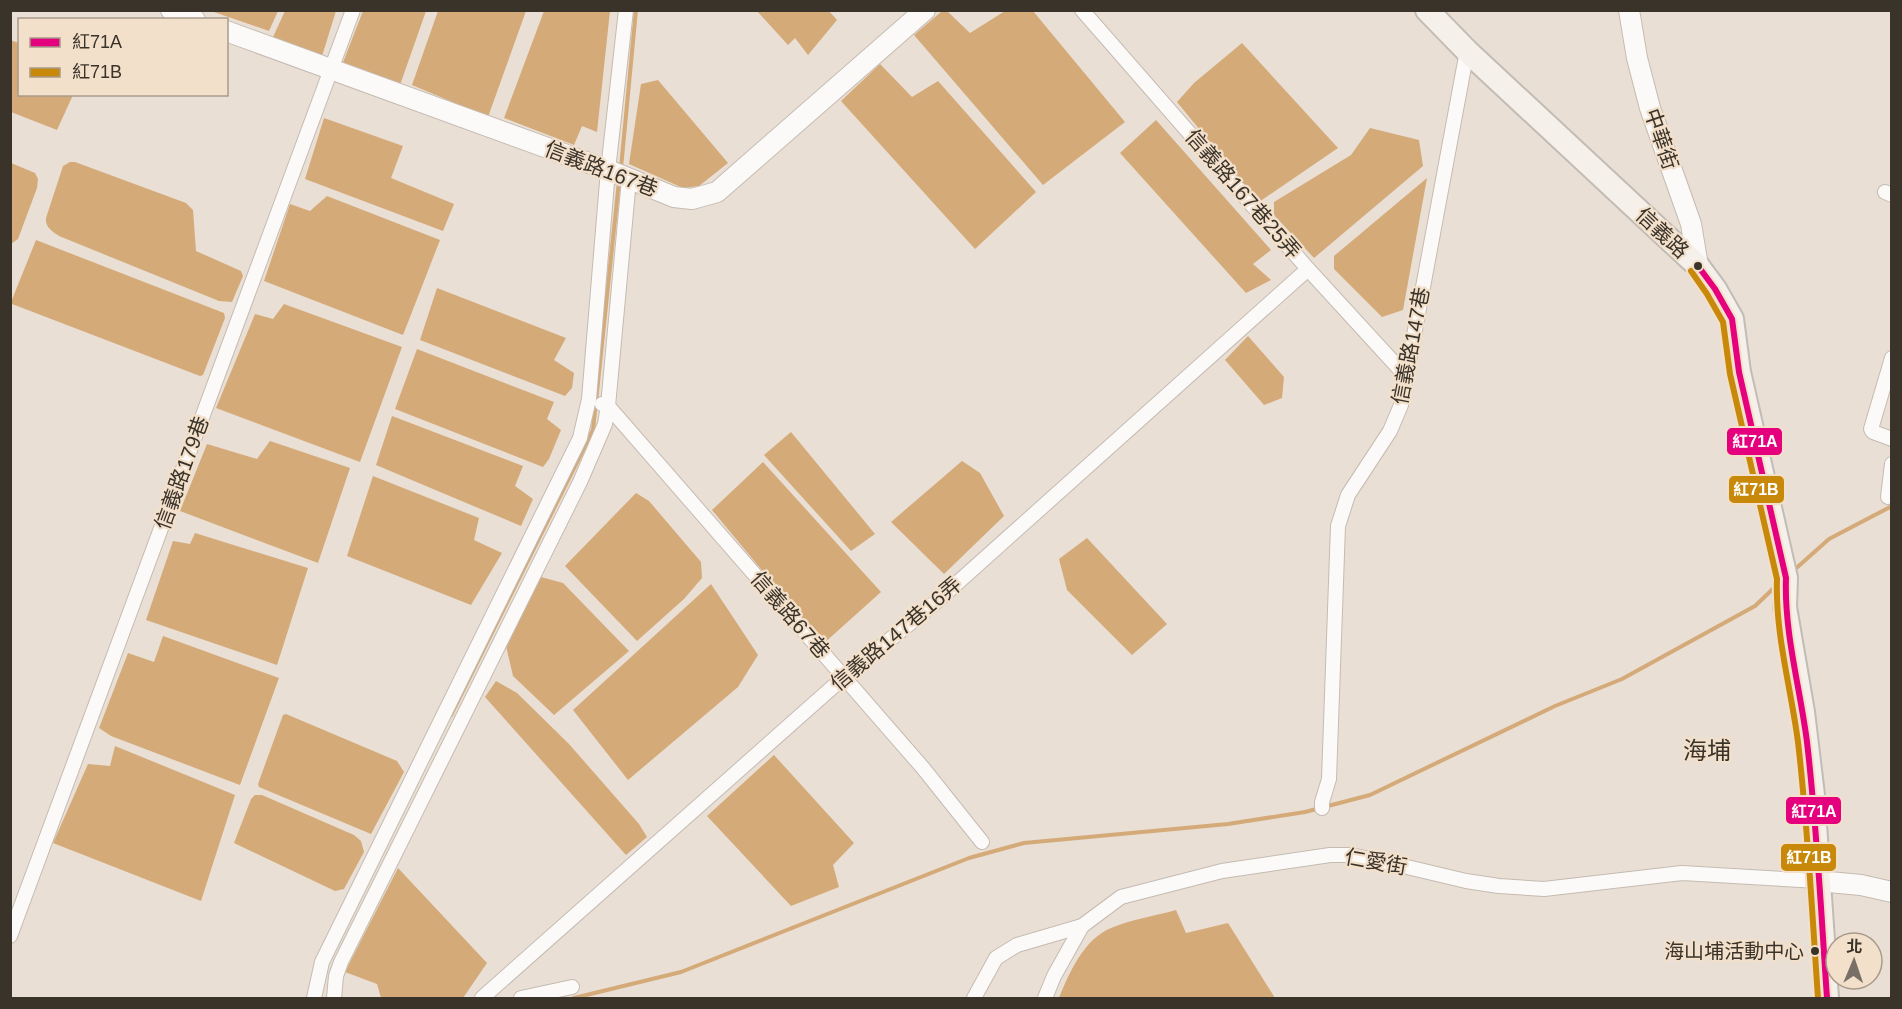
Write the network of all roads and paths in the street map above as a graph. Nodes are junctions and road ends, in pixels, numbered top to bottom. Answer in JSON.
{"nodes":[{"id":1,"x":171,"y":10,"type":"edge"},
{"id":2,"x":353,"y":10,"type":"edge"},
{"id":3,"x":626,"y":10,"type":"edge"},
{"id":4,"x":925,"y":10,"type":"edge"},
{"id":5,"x":1082,"y":10,"type":"edge"},
{"id":6,"x":1427,"y":10,"type":"edge"},
{"id":7,"x":1629,"y":10,"type":"edge"},
{"id":8,"x":190,"y":18,"type":"edge"},
{"id":9,"x":228,"y":32,"type":"edge"},
{"id":10,"x":1467,"y":51,"type":"junction"},
{"id":11,"x":331,"y":70,"type":"junction"},
{"id":12,"x":618,"y":174,"type":"junction"},
{"id":13,"x":1698,"y":266,"type":"junction"},
{"id":14,"x":1308,"y":269,"type":"junction"},
{"id":15,"x":1892,"y":358,"type":"edge"},
{"id":16,"x":1406,"y":376,"type":"junction"},
{"id":17,"x":589,"y":399,"type":"junction"},
{"id":18,"x":608,"y":406,"type":"junction"},
{"id":19,"x":1892,"y":439,"type":"edge"},
{"id":20,"x":1892,"y":464,"type":"edge"},
{"id":21,"x":1888,"y":497,"type":"dead end"},
{"id":22,"x":844,"y":677,"type":"junction"},
{"id":23,"x":1322,"y":808,"type":"dead end"},
{"id":24,"x":982,"y":842,"type":"dead end"},
{"id":25,"x":1818,"y":881,"type":"junction"},
{"id":26,"x":1892,"y":892,"type":"edge"},
{"id":27,"x":1082,"y":926,"type":"junction"},
{"id":28,"x":10,"y":936,"type":"edge"},
{"id":29,"x":572,"y":987,"type":"dead end"},
{"id":30,"x":314,"y":999,"type":"edge"},
{"id":31,"x":334,"y":999,"type":"edge"},
{"id":32,"x":482,"y":999,"type":"edge"},
{"id":33,"x":521,"y":999,"type":"edge"},
{"id":34,"x":974,"y":999,"type":"edge"},
{"id":35,"x":1045,"y":999,"type":"edge"},
{"id":36,"x":1827,"y":999,"type":"edge"}],
"edges":[{"from":1,"to":8,"type":"street"},
{"from":2,"to":11,"type":"street","name":"信義路179巷"},
{"from":3,"to":12,"type":"street"},
{"from":4,"to":12,"type":"street","name":"信義路167巷"},
{"from":5,"to":14,"type":"street","name":"信義路167巷25弄"},
{"from":6,"to":10,"type":"main road","name":"信義路"},
{"from":7,"to":13,"type":"street","name":"中華街"},
{"from":9,"to":11,"type":"street","name":"信義路167巷"},
{"from":10,"to":13,"type":"main road","name":"信義路"},
{"from":10,"to":16,"type":"street","name":"信義路147巷"},
{"from":11,"to":12,"type":"street","name":"信義路167巷"},
{"from":11,"to":28,"type":"street","name":"信義路179巷"},
{"from":12,"to":17,"type":"street"},
{"from":12,"to":18,"type":"street"},
{"from":13,"to":25,"type":"main road","name":"信義路"},
{"from":14,"to":16,"type":"street","name":"信義路167巷25弄"},
{"from":14,"to":22,"type":"street","name":"信義路147巷16弄"},
{"from":15,"to":19,"type":"street"},
{"from":16,"to":23,"type":"street","name":"信義路147巷"},
{"from":17,"to":18,"type":"street","name":"信義路67巷"},
{"from":17,"to":30,"type":"street"},
{"from":18,"to":22,"type":"street","name":"信義路67巷"},
{"from":18,"to":31,"type":"street"},
{"from":20,"to":21,"type":"street"},
{"from":22,"to":24,"type":"street","name":"信義路67巷"},
{"from":22,"to":32,"type":"street","name":"信義路147巷16弄"},
{"from":25,"to":26,"type":"street"},
{"from":25,"to":27,"type":"street","name":"仁愛街"},
{"from":25,"to":36,"type":"main road","name":"信義路"},
{"from":27,"to":34,"type":"street","name":"仁愛街"},
{"from":27,"to":35,"type":"street"},
{"from":29,"to":33,"type":"street"}]}
